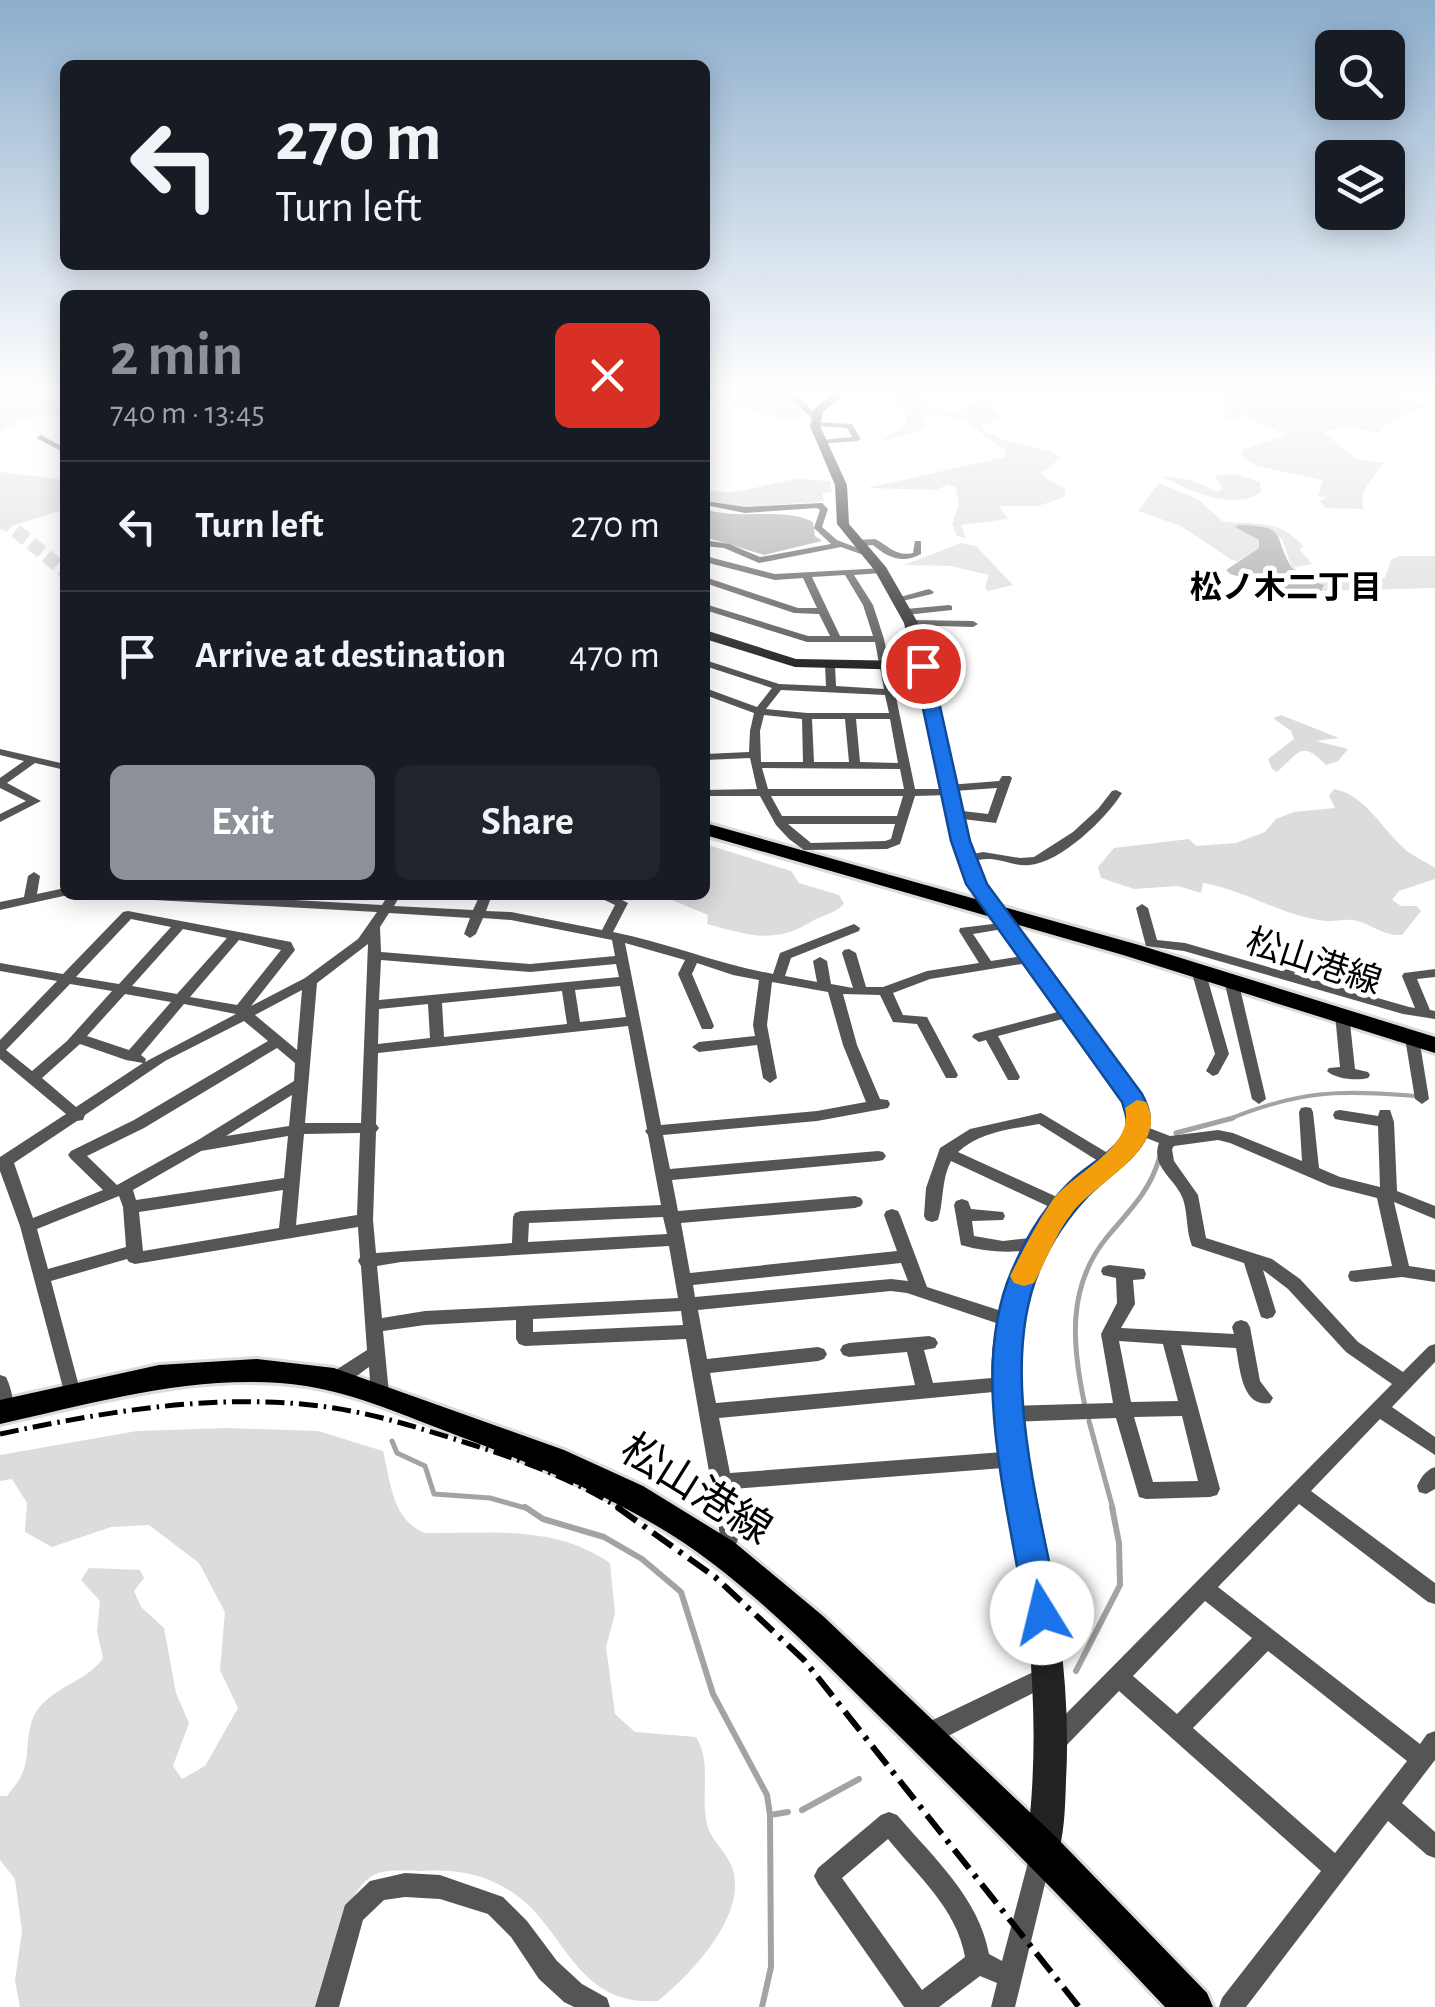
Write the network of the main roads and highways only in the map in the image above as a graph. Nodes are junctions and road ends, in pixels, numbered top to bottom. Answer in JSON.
{"nodes":[{"id":1,"x":841,"y":487,"type":"edge"},
{"id":2,"x":710,"y":636,"type":"edge"},
{"id":3,"x":923,"y":666,"type":"junction"},
{"id":4,"x":710,"y":831,"type":"edge"},
{"id":5,"x":999,"y":918,"type":"junction"},
{"id":6,"x":1413,"y":1044,"type":"edge"},
{"id":7,"x":2,"y":1401,"type":"edge"},
{"id":8,"x":1042,"y":1850,"type":"junction"},
{"id":9,"x":1192,"y":2007,"type":"edge"}],
"edges":[{"from":1,"to":3,"type":"main road"},
{"from":2,"to":3,"type":"main road"},
{"from":3,"to":5,"type":"main road"},
{"from":4,"to":5,"type":"main road","name":"松山港線"},
{"from":5,"to":6,"type":"main road","name":"松山港線"},
{"from":5,"to":8,"type":"main road"},
{"from":7,"to":8,"type":"main road","name":"松山港線"},
{"from":8,"to":9,"type":"main road","name":"松山港線"}]}
